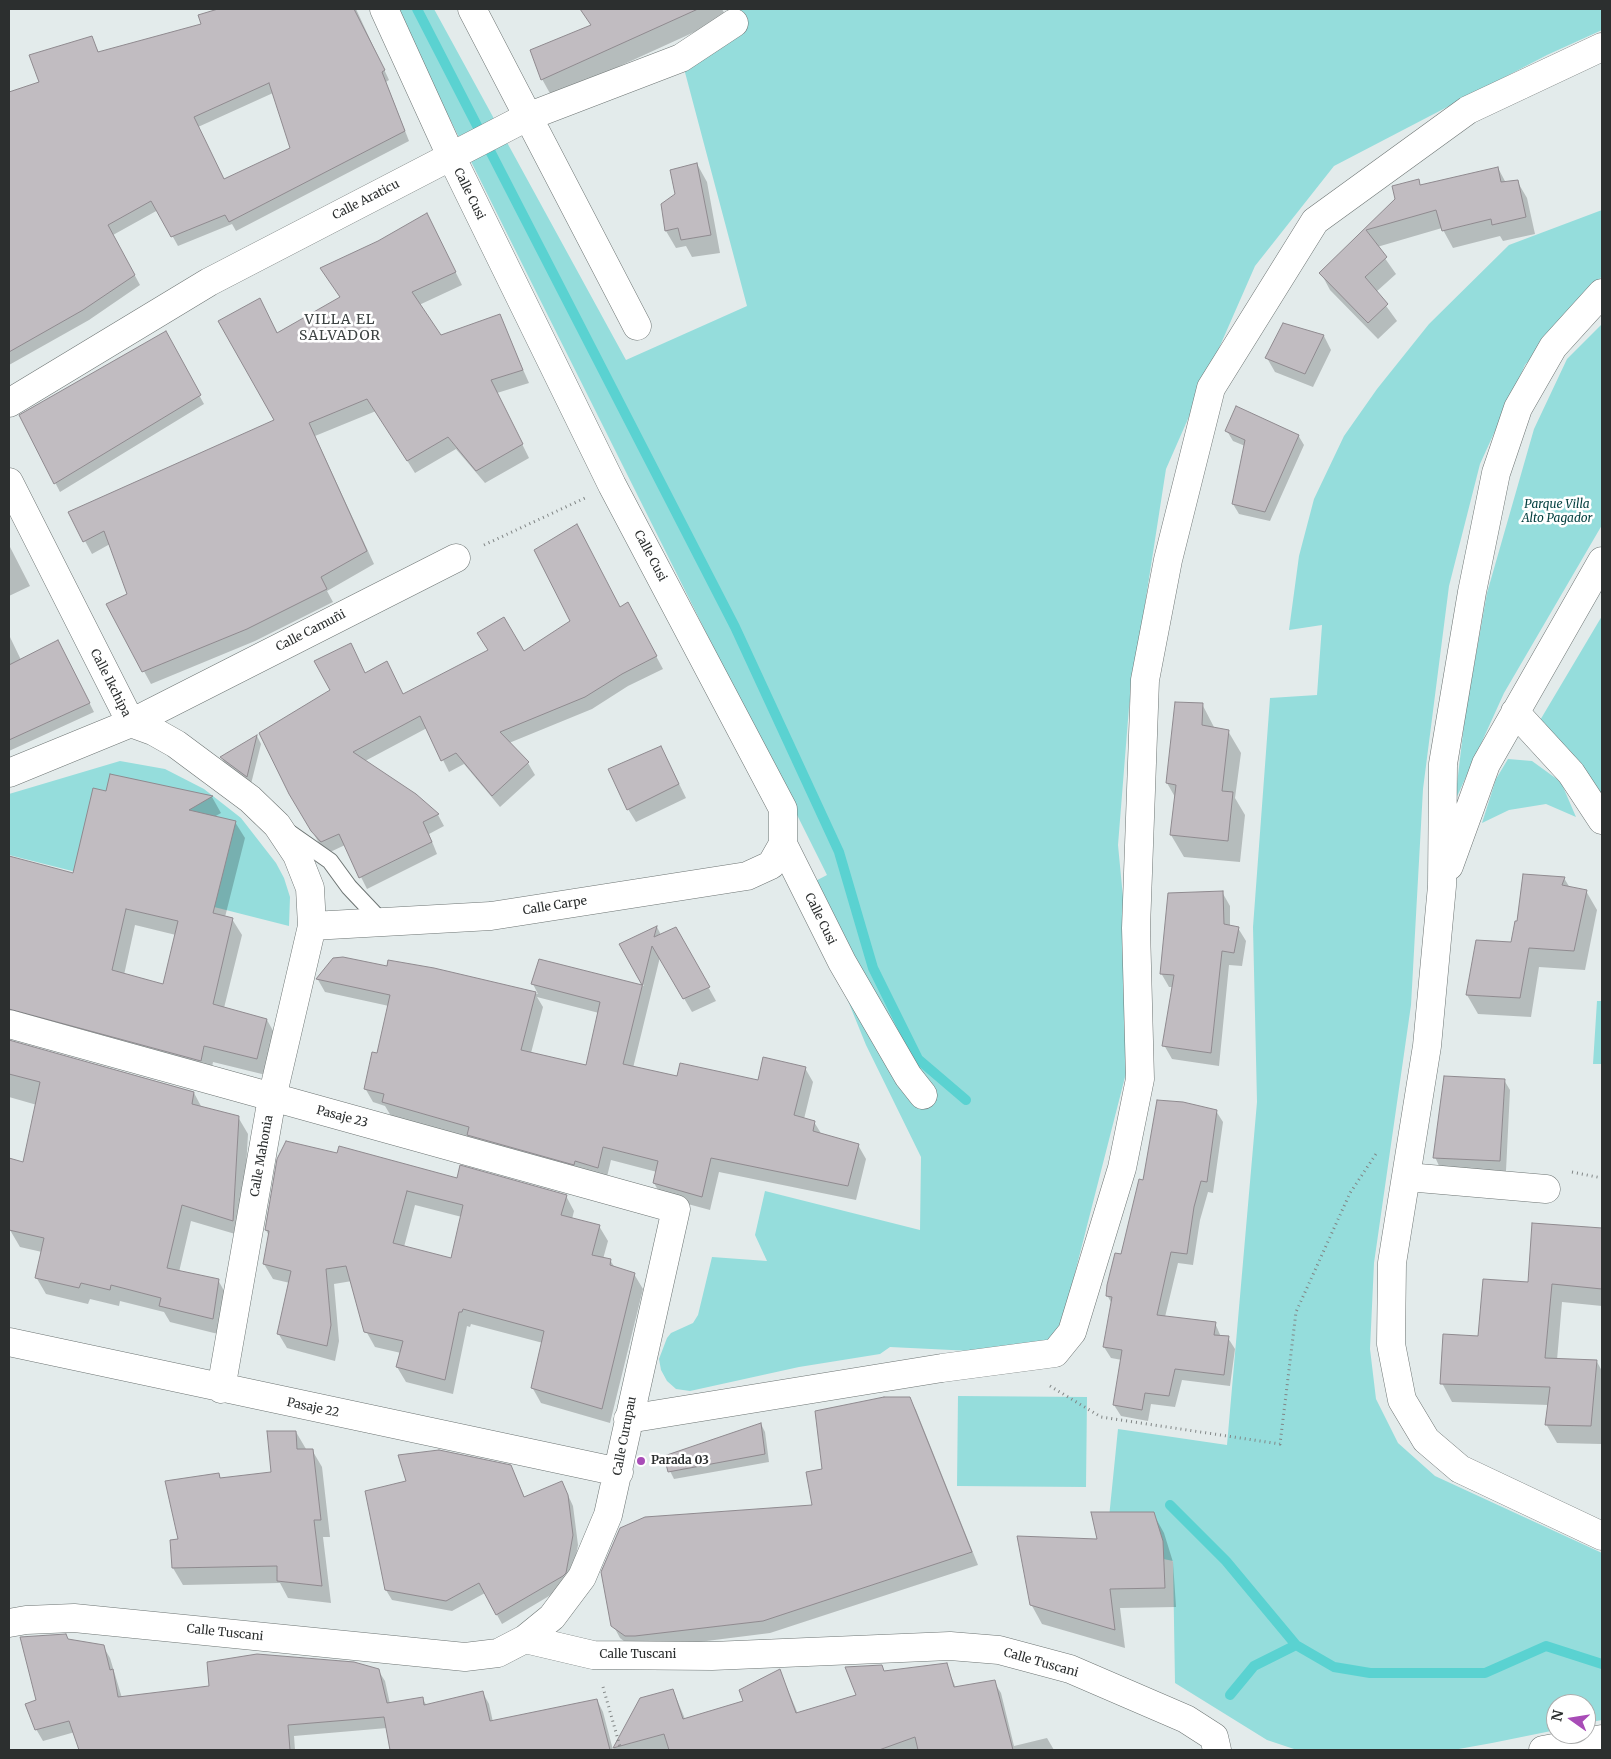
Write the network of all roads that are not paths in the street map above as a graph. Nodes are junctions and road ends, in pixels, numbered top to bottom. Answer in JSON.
{"nodes":[{"id":1,"x":384,"y":9,"type":"edge"},
{"id":2,"x":472,"y":9,"type":"edge"},
{"id":3,"x":734,"y":23,"type":"dead end"},
{"id":4,"x":1602,"y":48,"type":"edge"},
{"id":5,"x":527,"y":117,"type":"junction"},
{"id":6,"x":451,"y":156,"type":"junction"},
{"id":7,"x":1602,"y":293,"type":"edge"},
{"id":8,"x":637,"y":326,"type":"dead end"},
{"id":9,"x":9,"y":403,"type":"edge"},
{"id":10,"x":9,"y":482,"type":"edge"},
{"id":11,"x":456,"y":558,"type":"road end"},
{"id":12,"x":1602,"y":561,"type":"edge"},
{"id":13,"x":1515,"y":712,"type":"junction"},
{"id":14,"x":130,"y":723,"type":"junction"},
{"id":15,"x":9,"y":773,"type":"edge"},
{"id":16,"x":1602,"y":820,"type":"edge"},
{"id":17,"x":278,"y":825,"type":"junction"},
{"id":18,"x":783,"y":844,"type":"junction"},
{"id":19,"x":1442,"y":886,"type":"junction"},
{"id":20,"x":383,"y":923,"type":"junction"},
{"id":21,"x":312,"y":926,"type":"junction"},
{"id":22,"x":9,"y":1024,"type":"edge"},
{"id":23,"x":923,"y":1095,"type":"dead end"},
{"id":24,"x":272,"y":1098,"type":"junction"},
{"id":25,"x":1407,"y":1177,"type":"junction"},
{"id":26,"x":1546,"y":1189,"type":"dead end"},
{"id":27,"x":676,"y":1209,"type":"joint"},
{"id":28,"x":9,"y":1342,"type":"edge"},
{"id":29,"x":9,"y":1356,"type":"edge"},
{"id":30,"x":76,"y":1358,"type":"junction"},
{"id":31,"x":221,"y":1389,"type":"junction"},
{"id":32,"x":628,"y":1418,"type":"junction"},
{"id":33,"x":619,"y":1472,"type":"junction"},
{"id":34,"x":1602,"y":1536,"type":"edge"},
{"id":35,"x":9,"y":1624,"type":"edge"},
{"id":36,"x":525,"y":1639,"type":"junction"},
{"id":37,"x":1602,"y":1740,"type":"edge"},
{"id":38,"x":1217,"y":1750,"type":"edge"},
{"id":39,"x":1543,"y":1750,"type":"edge"}],
"edges":[{"from":1,"to":6,"type":"street","name":"Calle Cusi"},
{"from":2,"to":5,"type":"street"},
{"from":3,"to":5,"type":"street","name":"Calle Araticu"},
{"from":4,"to":32,"type":"street"},
{"from":5,"to":6,"type":"street","name":"Calle Araticu"},
{"from":5,"to":8,"type":"street"},
{"from":6,"to":9,"type":"street","name":"Calle Araticu"},
{"from":6,"to":18,"type":"street","name":"Calle Cusi"},
{"from":7,"to":19,"type":"street"},
{"from":10,"to":14,"type":"street","name":"Calle Ikchipa"},
{"from":11,"to":14,"type":"street","name":"Calle Camuñi"},
{"from":12,"to":13,"type":"street"},
{"from":13,"to":16,"type":"street"},
{"from":13,"to":19,"type":"street"},
{"from":14,"to":15,"type":"street","name":"Calle Camuñi"},
{"from":14,"to":17,"type":"street","name":"Calle Ikchipa"},
{"from":17,"to":20,"type":"lane","name":"Calle Ikchipa"},
{"from":17,"to":21,"type":"street","name":"Calle Ikchipa"},
{"from":18,"to":20,"type":"street","name":"Calle Carpe"},
{"from":18,"to":23,"type":"street","name":"Calle Cusi"},
{"from":19,"to":25,"type":"street"},
{"from":20,"to":21,"type":"street","name":"Calle Carpe"},
{"from":21,"to":24,"type":"street","name":"Calle Mahonia"},
{"from":22,"to":24,"type":"street","name":"Pasaje 23"},
{"from":24,"to":27,"type":"street","name":"Pasaje 23"},
{"from":24,"to":31,"type":"street","name":"Calle Mahonia"},
{"from":25,"to":26,"type":"street"},
{"from":25,"to":34,"type":"street"},
{"from":27,"to":32,"type":"street","name":"Calle Curupau"},
{"from":28,"to":30,"type":"street","name":"Pasaje 22"},
{"from":29,"to":30,"type":"street"},
{"from":30,"to":31,"type":"street","name":"Pasaje 22"},
{"from":31,"to":33,"type":"street","name":"Pasaje 22"},
{"from":32,"to":33,"type":"street","name":"Calle Curupau"},
{"from":33,"to":36,"type":"street","name":"Calle Curupau"},
{"from":35,"to":36,"type":"street","name":"Calle Tuscani"},
{"from":36,"to":38,"type":"street","name":"Calle Tuscani"},
{"from":37,"to":39,"type":"street"}]}
